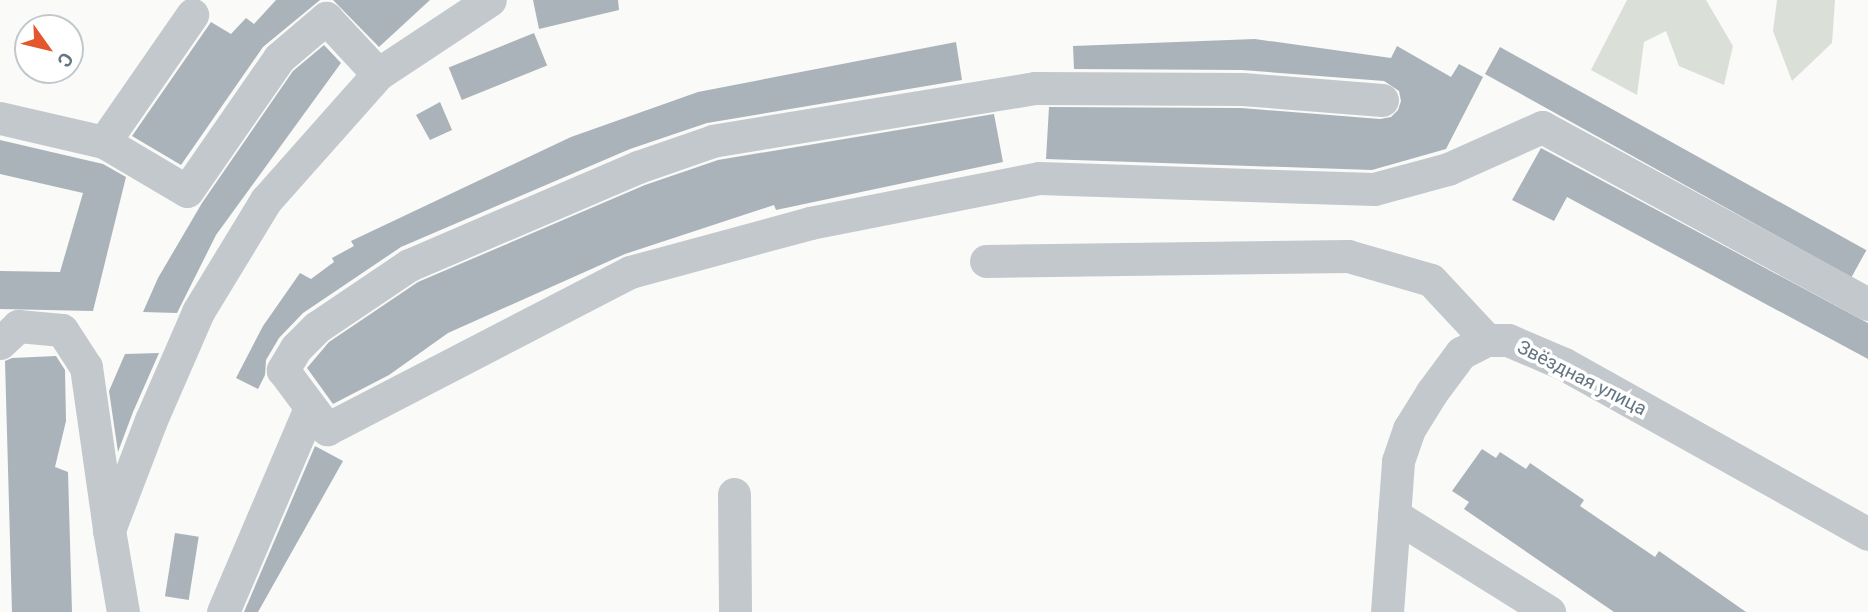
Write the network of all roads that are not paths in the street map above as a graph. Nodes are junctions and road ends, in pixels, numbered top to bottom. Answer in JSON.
{"nodes":[{"id":1,"x":490,"y":0,"type":"edge"},
{"id":2,"x":192,"y":15,"type":"dead end"},
{"id":3,"x":378,"y":74,"type":"junction"},
{"id":4,"x":1382,"y":100,"type":"dead end"},
{"id":5,"x":0,"y":117,"type":"edge"},
{"id":6,"x":104,"y":142,"type":"junction"},
{"id":7,"x":986,"y":261,"type":"dead end"},
{"id":8,"x":1868,"y":303,"type":"edge"},
{"id":9,"x":1487,"y":340,"type":"junction"},
{"id":10,"x":0,"y":343,"type":"edge"},
{"id":11,"x":310,"y":408,"type":"junction"},
{"id":12,"x":734,"y":494,"type":"dead end"},
{"id":13,"x":1394,"y":514,"type":"junction"},
{"id":14,"x":109,"y":530,"type":"junction"},
{"id":15,"x":1868,"y":534,"type":"edge"},
{"id":16,"x":123,"y":612,"type":"edge"},
{"id":17,"x":223,"y":612,"type":"edge"},
{"id":18,"x":735,"y":612,"type":"edge"},
{"id":19,"x":1387,"y":612,"type":"edge"},
{"id":20,"x":1549,"y":612,"type":"edge"}],
"edges":[{"from":1,"to":3,"type":"street"},
{"from":2,"to":6,"type":"street"},
{"from":3,"to":6,"type":"street"},
{"from":3,"to":14,"type":"street"},
{"from":4,"to":11,"type":"street"},
{"from":5,"to":6,"type":"street"},
{"from":7,"to":9,"type":"street"},
{"from":8,"to":11,"type":"street"},
{"from":9,"to":13,"type":"street"},
{"from":9,"to":15,"type":"street","name":"Звёздная улица"},
{"from":10,"to":14,"type":"street"},
{"from":11,"to":17,"type":"street"},
{"from":12,"to":18,"type":"street"},
{"from":13,"to":19,"type":"street"},
{"from":13,"to":20,"type":"street"},
{"from":14,"to":16,"type":"street"}]}
